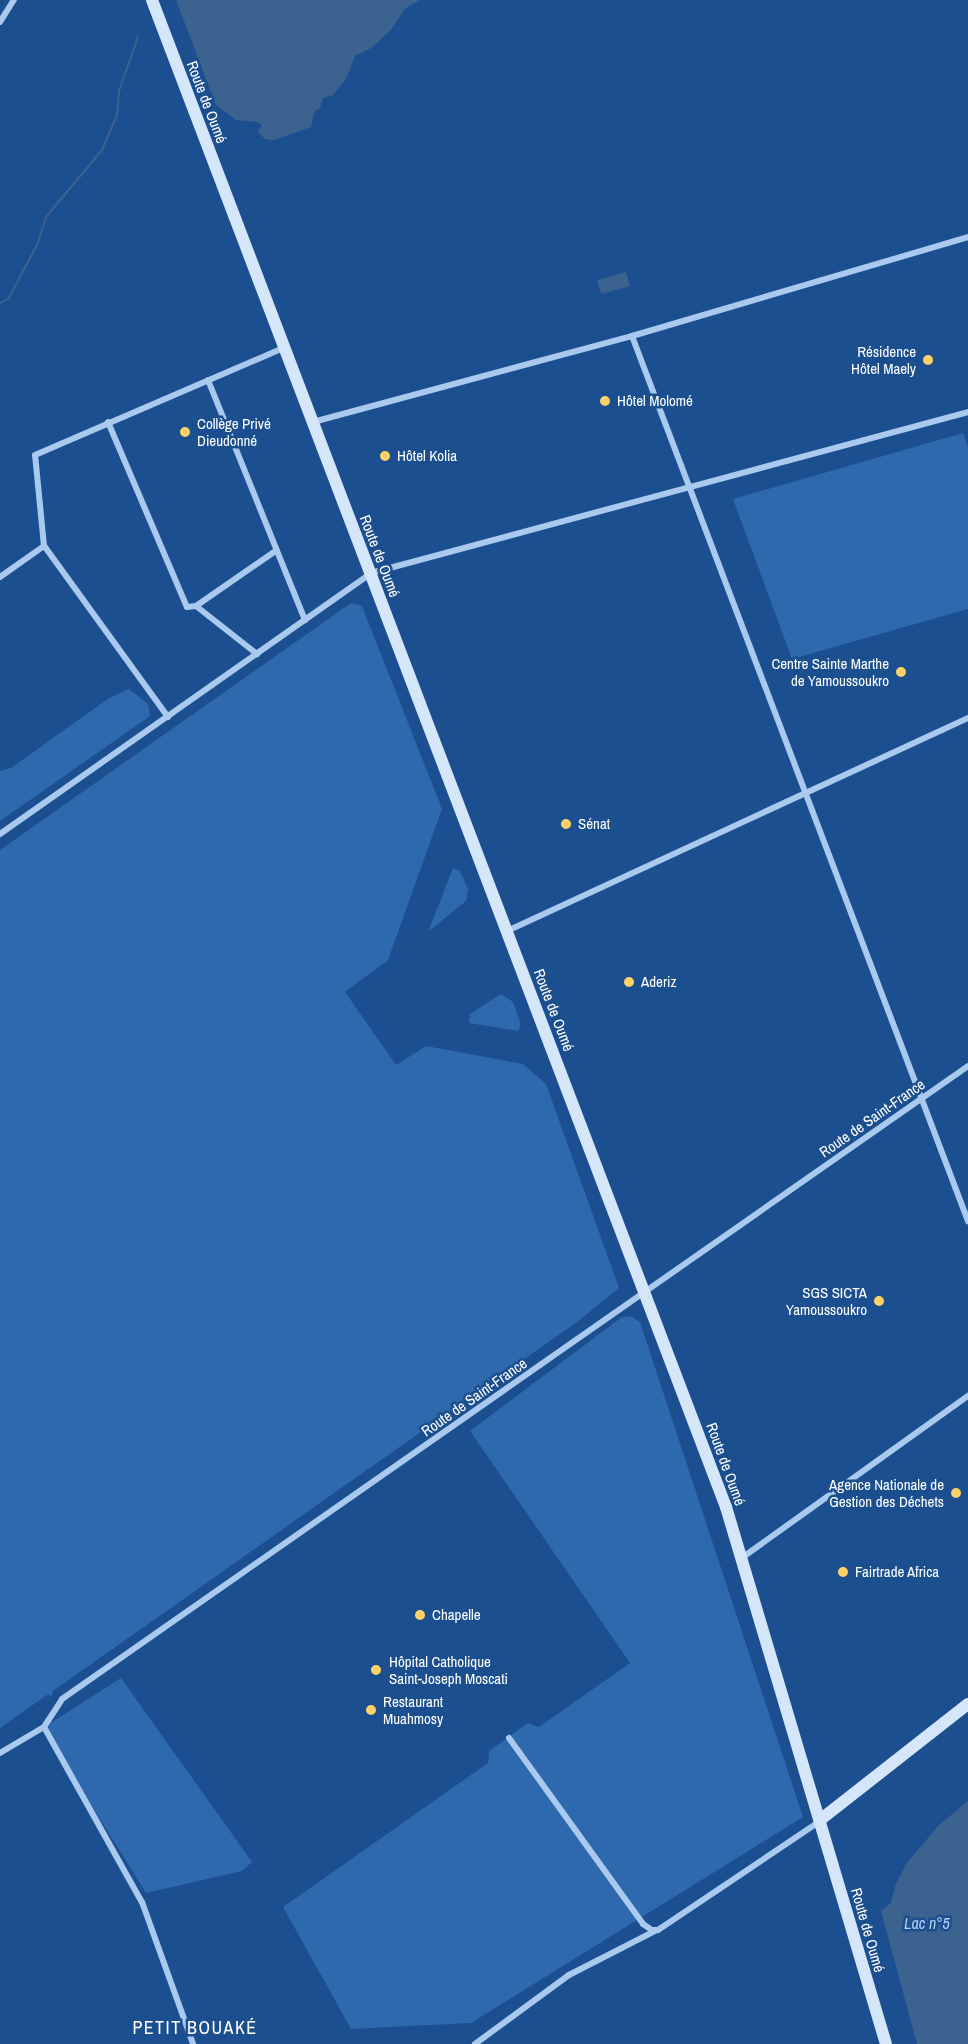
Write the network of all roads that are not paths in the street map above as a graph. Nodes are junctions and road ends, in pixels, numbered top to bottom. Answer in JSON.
{"nodes":[{"id":1,"x":14,"y":0,"type":"edge"},
{"id":2,"x":152,"y":0,"type":"edge"},
{"id":3,"x":0,"y":22,"type":"edge"},
{"id":4,"x":968,"y":237,"type":"edge"},
{"id":5,"x":632,"y":336,"type":"junction"},
{"id":6,"x":285,"y":348,"type":"junction"},
{"id":7,"x":208,"y":380,"type":"junction"},
{"id":8,"x":968,"y":412,"type":"edge"},
{"id":9,"x":108,"y":422,"type":"junction"},
{"id":10,"x":312,"y":422,"type":"junction"},
{"id":11,"x":691,"y":487,"type":"junction"},
{"id":12,"x":44,"y":546,"type":"junction"},
{"id":13,"x":277,"y":550,"type":"junction"},
{"id":14,"x":371,"y":573,"type":"junction"},
{"id":15,"x":0,"y":577,"type":"edge"},
{"id":16,"x":196,"y":606,"type":"junction"},
{"id":17,"x":305,"y":620,"type":"junction"},
{"id":18,"x":257,"y":654,"type":"junction"},
{"id":19,"x":168,"y":717,"type":"junction"},
{"id":20,"x":968,"y":718,"type":"edge"},
{"id":21,"x":807,"y":795,"type":"junction"},
{"id":22,"x":0,"y":834,"type":"edge"},
{"id":23,"x":507,"y":931,"type":"junction"},
{"id":24,"x":968,"y":1066,"type":"edge"},
{"id":25,"x":921,"y":1099,"type":"junction"},
{"id":26,"x":968,"y":1221,"type":"edge"},
{"id":27,"x":646,"y":1289,"type":"junction"},
{"id":28,"x":968,"y":1396,"type":"edge"},
{"id":29,"x":743,"y":1557,"type":"junction"},
{"id":30,"x":968,"y":1704,"type":"edge"},
{"id":31,"x":44,"y":1727,"type":"junction"},
{"id":32,"x":509,"y":1738,"type":"dead end"},
{"id":33,"x":0,"y":1753,"type":"edge"},
{"id":34,"x":820,"y":1820,"type":"junction"},
{"id":35,"x":658,"y":1930,"type":"junction"},
{"id":36,"x":193,"y":2044,"type":"edge"},
{"id":37,"x":475,"y":2044,"type":"edge"},
{"id":38,"x":886,"y":2044,"type":"edge"}],
"edges":[{"from":1,"to":3,"type":"street"},
{"from":2,"to":6,"type":"main road","name":"Route de Oumé"},
{"from":4,"to":5,"type":"street"},
{"from":5,"to":10,"type":"street"},
{"from":5,"to":11,"type":"street"},
{"from":6,"to":7,"type":"street"},
{"from":6,"to":10,"type":"main road","name":"Route de Oumé"},
{"from":7,"to":9,"type":"street"},
{"from":7,"to":13,"type":"street"},
{"from":8,"to":11,"type":"street"},
{"from":9,"to":12,"type":"street"},
{"from":9,"to":16,"type":"street"},
{"from":10,"to":14,"type":"main road","name":"Route de Oumé"},
{"from":11,"to":14,"type":"street"},
{"from":11,"to":21,"type":"street"},
{"from":12,"to":15,"type":"street"},
{"from":12,"to":19,"type":"street"},
{"from":13,"to":16,"type":"street"},
{"from":13,"to":17,"type":"street"},
{"from":14,"to":17,"type":"street"},
{"from":14,"to":23,"type":"main road","name":"Route de Oumé"},
{"from":16,"to":18,"type":"street"},
{"from":17,"to":18,"type":"street"},
{"from":18,"to":19,"type":"street"},
{"from":19,"to":22,"type":"street"},
{"from":20,"to":21,"type":"street"},
{"from":21,"to":23,"type":"street"},
{"from":21,"to":25,"type":"street"},
{"from":23,"to":27,"type":"main road","name":"Route de Oumé"},
{"from":24,"to":25,"type":"street","name":"Route de Saint-France"},
{"from":25,"to":26,"type":"street"},
{"from":25,"to":27,"type":"street","name":"Route de Saint-France"},
{"from":27,"to":29,"type":"main road","name":"Route de Oumé"},
{"from":27,"to":31,"type":"street","name":"Route de Saint-France"},
{"from":28,"to":29,"type":"street"},
{"from":29,"to":34,"type":"main road","name":"Route de Oumé"},
{"from":30,"to":34,"type":"main road"},
{"from":31,"to":33,"type":"street","name":"Route de Saint-France"},
{"from":31,"to":36,"type":"street"},
{"from":32,"to":35,"type":"street"},
{"from":34,"to":35,"type":"street"},
{"from":34,"to":38,"type":"main road","name":"Route de Oumé"},
{"from":35,"to":37,"type":"street"}]}
